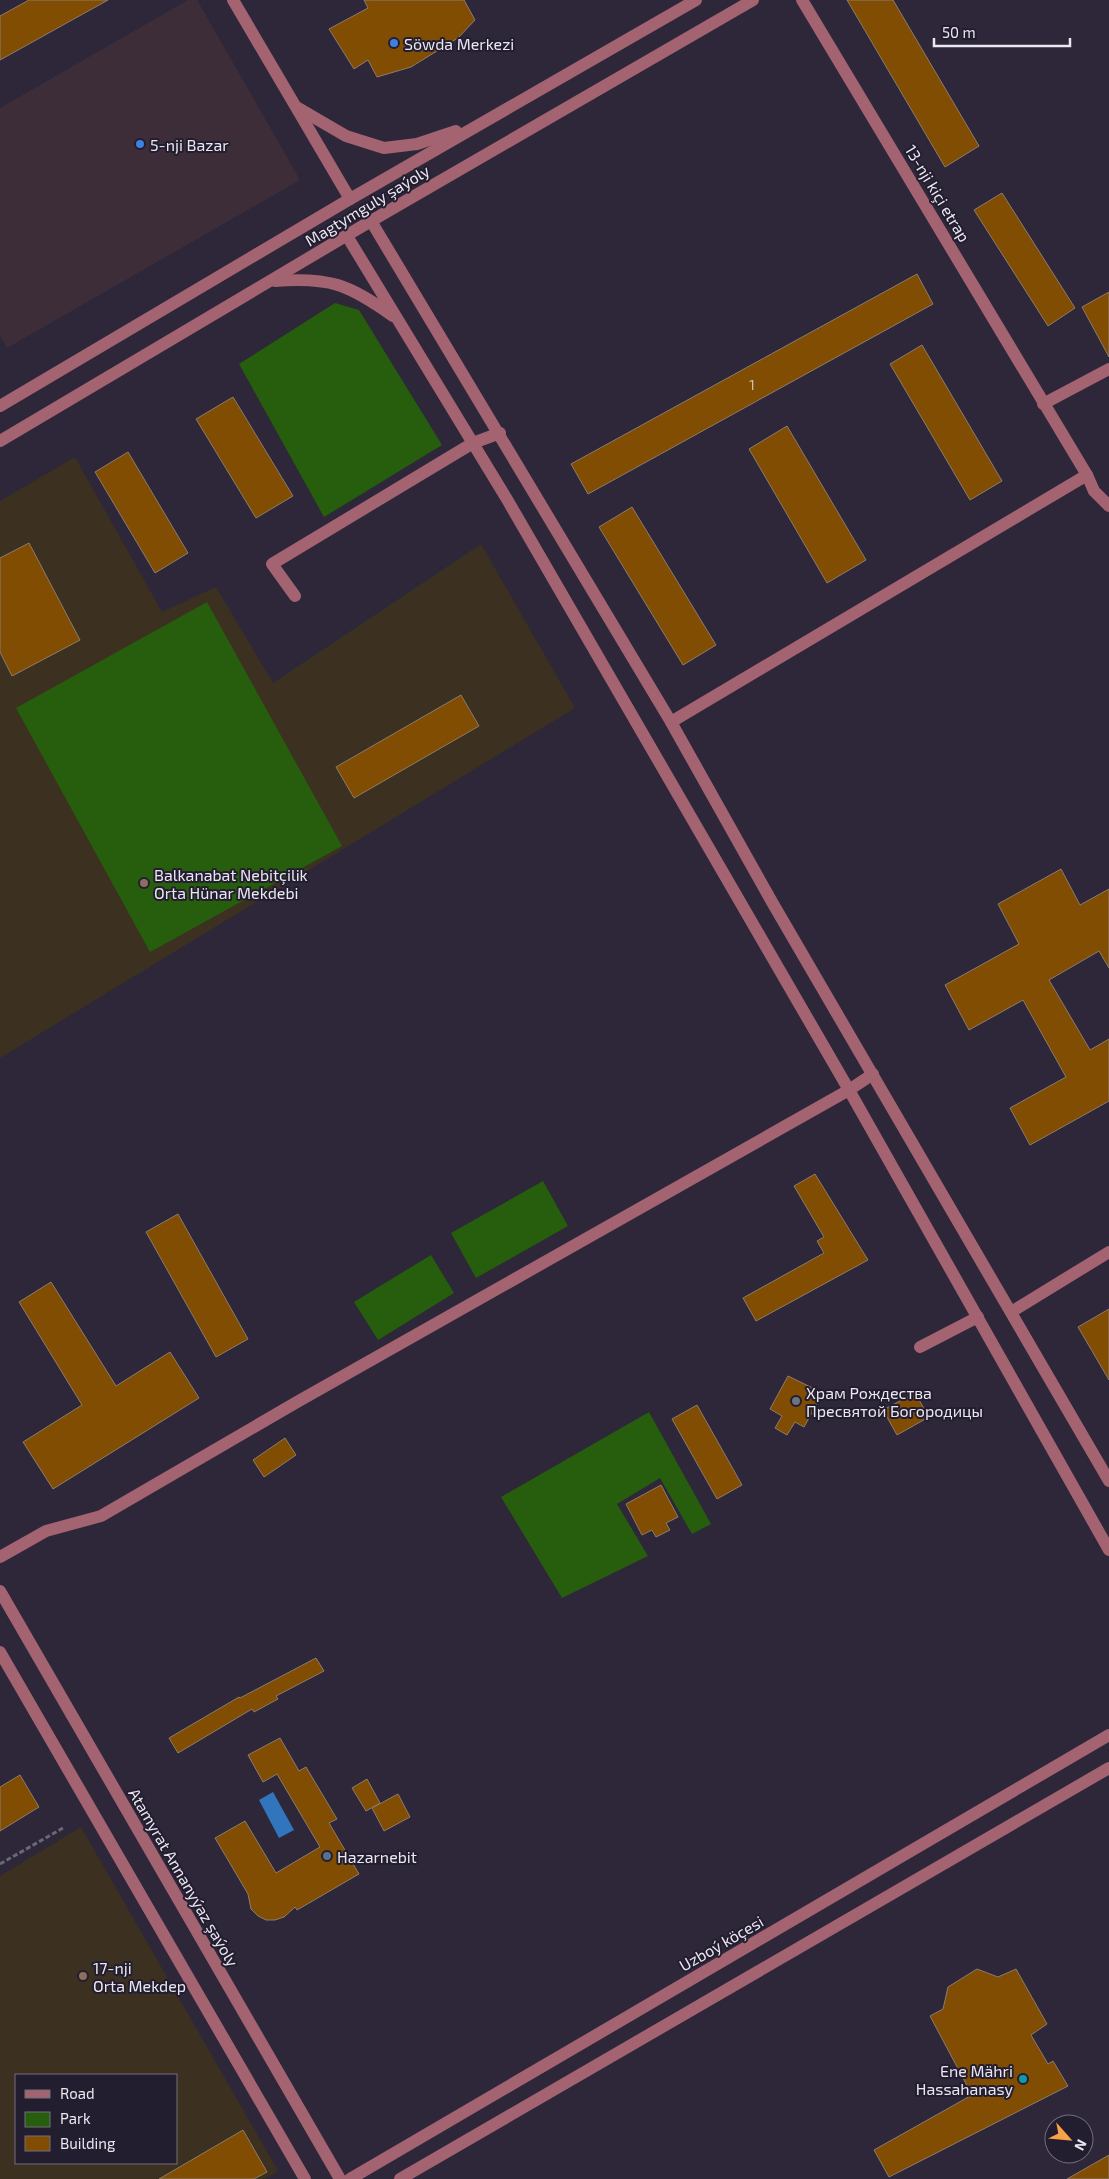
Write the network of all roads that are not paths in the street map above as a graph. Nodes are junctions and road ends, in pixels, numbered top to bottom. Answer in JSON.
{"nodes":[{"id":1,"x":232,"y":0,"type":"edge"},
{"id":2,"x":696,"y":0,"type":"edge"},
{"id":3,"x":753,"y":0,"type":"edge"},
{"id":4,"x":802,"y":0,"type":"edge"},
{"id":5,"x":295,"y":106,"type":"junction"},
{"id":6,"x":478,"y":124,"type":"junction"},
{"id":7,"x":350,"y":199,"type":"junction"},
{"id":8,"x":371,"y":220,"type":"junction"},
{"id":9,"x":347,"y":236,"type":"junction"},
{"id":10,"x":270,"y":282,"type":"junction"},
{"id":11,"x":398,"y":320,"type":"junction"},
{"id":12,"x":1109,"y":369,"type":"edge"},
{"id":13,"x":1043,"y":404,"type":"junction"},
{"id":14,"x":0,"y":406,"type":"edge"},
{"id":15,"x":500,"y":433,"type":"junction"},
{"id":16,"x":0,"y":441,"type":"edge"},
{"id":17,"x":473,"y":443,"type":"junction"},
{"id":18,"x":1087,"y":475,"type":"junction"},
{"id":19,"x":1109,"y":506,"type":"edge"},
{"id":20,"x":295,"y":596,"type":"dead end"},
{"id":21,"x":672,"y":722,"type":"junction"},
{"id":22,"x":873,"y":1074,"type":"junction"},
{"id":23,"x":849,"y":1090,"type":"junction"},
{"id":24,"x":1109,"y":1252,"type":"edge"},
{"id":25,"x":1011,"y":1312,"type":"junction"},
{"id":26,"x":978,"y":1317,"type":"junction"},
{"id":27,"x":920,"y":1347,"type":"dead end"},
{"id":28,"x":1109,"y":1482,"type":"edge"},
{"id":29,"x":1109,"y":1550,"type":"edge"},
{"id":30,"x":0,"y":1557,"type":"edge"},
{"id":31,"x":0,"y":1591,"type":"edge"},
{"id":32,"x":0,"y":1652,"type":"edge"},
{"id":33,"x":1109,"y":1735,"type":"edge"},
{"id":34,"x":1109,"y":1768,"type":"edge"},
{"id":35,"x":305,"y":2179,"type":"edge"},
{"id":36,"x":340,"y":2179,"type":"edge"},
{"id":37,"x":350,"y":2179,"type":"edge"},
{"id":38,"x":400,"y":2179,"type":"edge"}],
"edges":[{"from":1,"to":5,"type":"street"},
{"from":2,"to":6,"type":"street","name":"Magtymguly şaýoly"},
{"from":3,"to":8,"type":"street","name":"Magtymguly şaýoly"},
{"from":4,"to":13,"type":"street","name":"13-nji kiçi etrap"},
{"from":5,"to":6,"type":"street"},
{"from":5,"to":7,"type":"street"},
{"from":6,"to":7,"type":"street","name":"Magtymguly şaýoly"},
{"from":7,"to":14,"type":"street","name":"Magtymguly şaýoly"},
{"from":8,"to":9,"type":"street","name":"Magtymguly şaýoly"},
{"from":8,"to":15,"type":"street"},
{"from":9,"to":10,"type":"street","name":"Magtymguly şaýoly"},
{"from":9,"to":11,"type":"street"},
{"from":10,"to":11,"type":"street"},
{"from":10,"to":16,"type":"street","name":"Magtymguly şaýoly"},
{"from":11,"to":17,"type":"street"},
{"from":12,"to":13,"type":"street"},
{"from":13,"to":18,"type":"street","name":"13-nji kiçi etrap"},
{"from":15,"to":17,"type":"street"},
{"from":15,"to":21,"type":"street"},
{"from":17,"to":20,"type":"street"},
{"from":17,"to":23,"type":"street"},
{"from":18,"to":19,"type":"street","name":"13-nji kiçi etrap"},
{"from":18,"to":21,"type":"street"},
{"from":21,"to":22,"type":"street"},
{"from":22,"to":23,"type":"street"},
{"from":22,"to":25,"type":"street"},
{"from":23,"to":26,"type":"street"},
{"from":23,"to":30,"type":"street"},
{"from":24,"to":25,"type":"street"},
{"from":25,"to":28,"type":"street"},
{"from":26,"to":27,"type":"street"},
{"from":26,"to":29,"type":"street"},
{"from":31,"to":36,"type":"street","name":"Atamyrat Annanyýaz şaýoly"},
{"from":32,"to":35,"type":"street"},
{"from":33,"to":37,"type":"street","name":"Uzboý köçesi"},
{"from":34,"to":38,"type":"street"}]}
